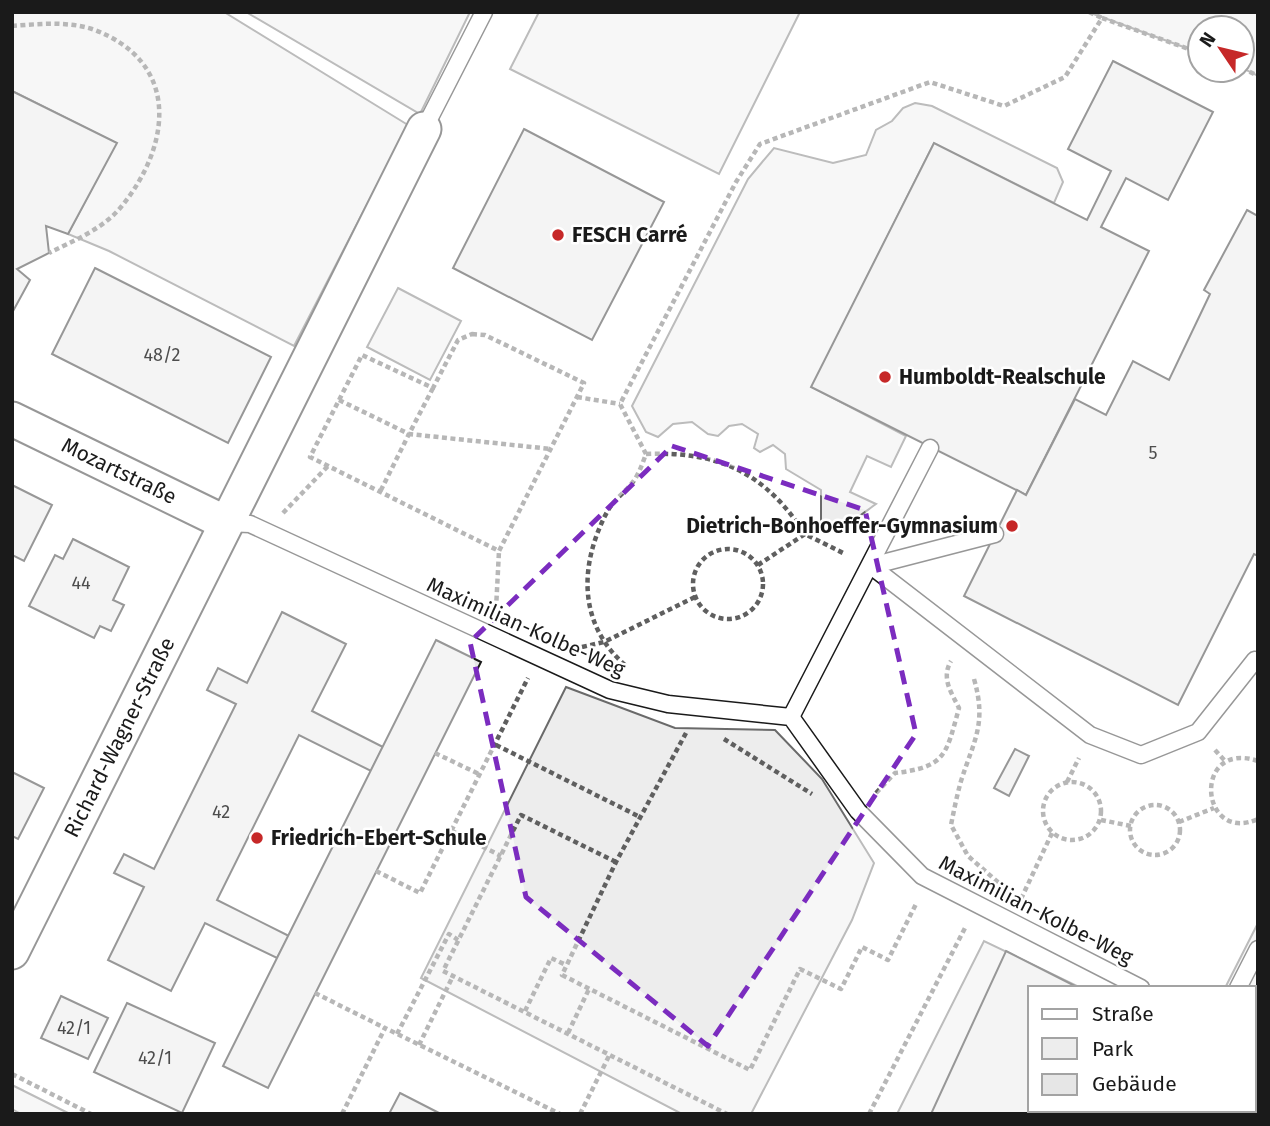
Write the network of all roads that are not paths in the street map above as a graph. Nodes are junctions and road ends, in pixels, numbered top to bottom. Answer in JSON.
{"nodes":[{"id":1,"x":484,"y":12,"type":"edge"},
{"id":2,"x":424,"y":129,"type":"joint"},
{"id":3,"x":12,"y":419,"type":"edge"},
{"id":4,"x":930,"y":448,"type":"dead end"},
{"id":5,"x":226,"y":523,"type":"junction"},
{"id":6,"x":995,"y":534,"type":"dead end"},
{"id":7,"x":871,"y":566,"type":"junction"},
{"id":8,"x":1257,"y":659,"type":"edge"},
{"id":9,"x":791,"y":717,"type":"junction"},
{"id":10,"x":1258,"y":949,"type":"edge"},
{"id":11,"x":12,"y":951,"type":"edge"},
{"id":12,"x":1137,"y":986,"type":"edge"},
{"id":13,"x":1239,"y":986,"type":"edge"}],
"edges":[{"from":1,"to":2,"type":"lane"},
{"from":2,"to":5,"type":"street","name":"Richard-Wagner-Straße"},
{"from":3,"to":5,"type":"street","name":"Mozartstraße"},
{"from":4,"to":7,"type":"lane"},
{"from":5,"to":9,"type":"lane","name":"Maximilian-Kolbe-Weg"},
{"from":5,"to":11,"type":"street","name":"Richard-Wagner-Straße"},
{"from":6,"to":7,"type":"lane"},
{"from":7,"to":8,"type":"lane"},
{"from":7,"to":9,"type":"lane"},
{"from":9,"to":12,"type":"lane","name":"Maximilian-Kolbe-Weg"},
{"from":10,"to":13,"type":"lane"}]}
